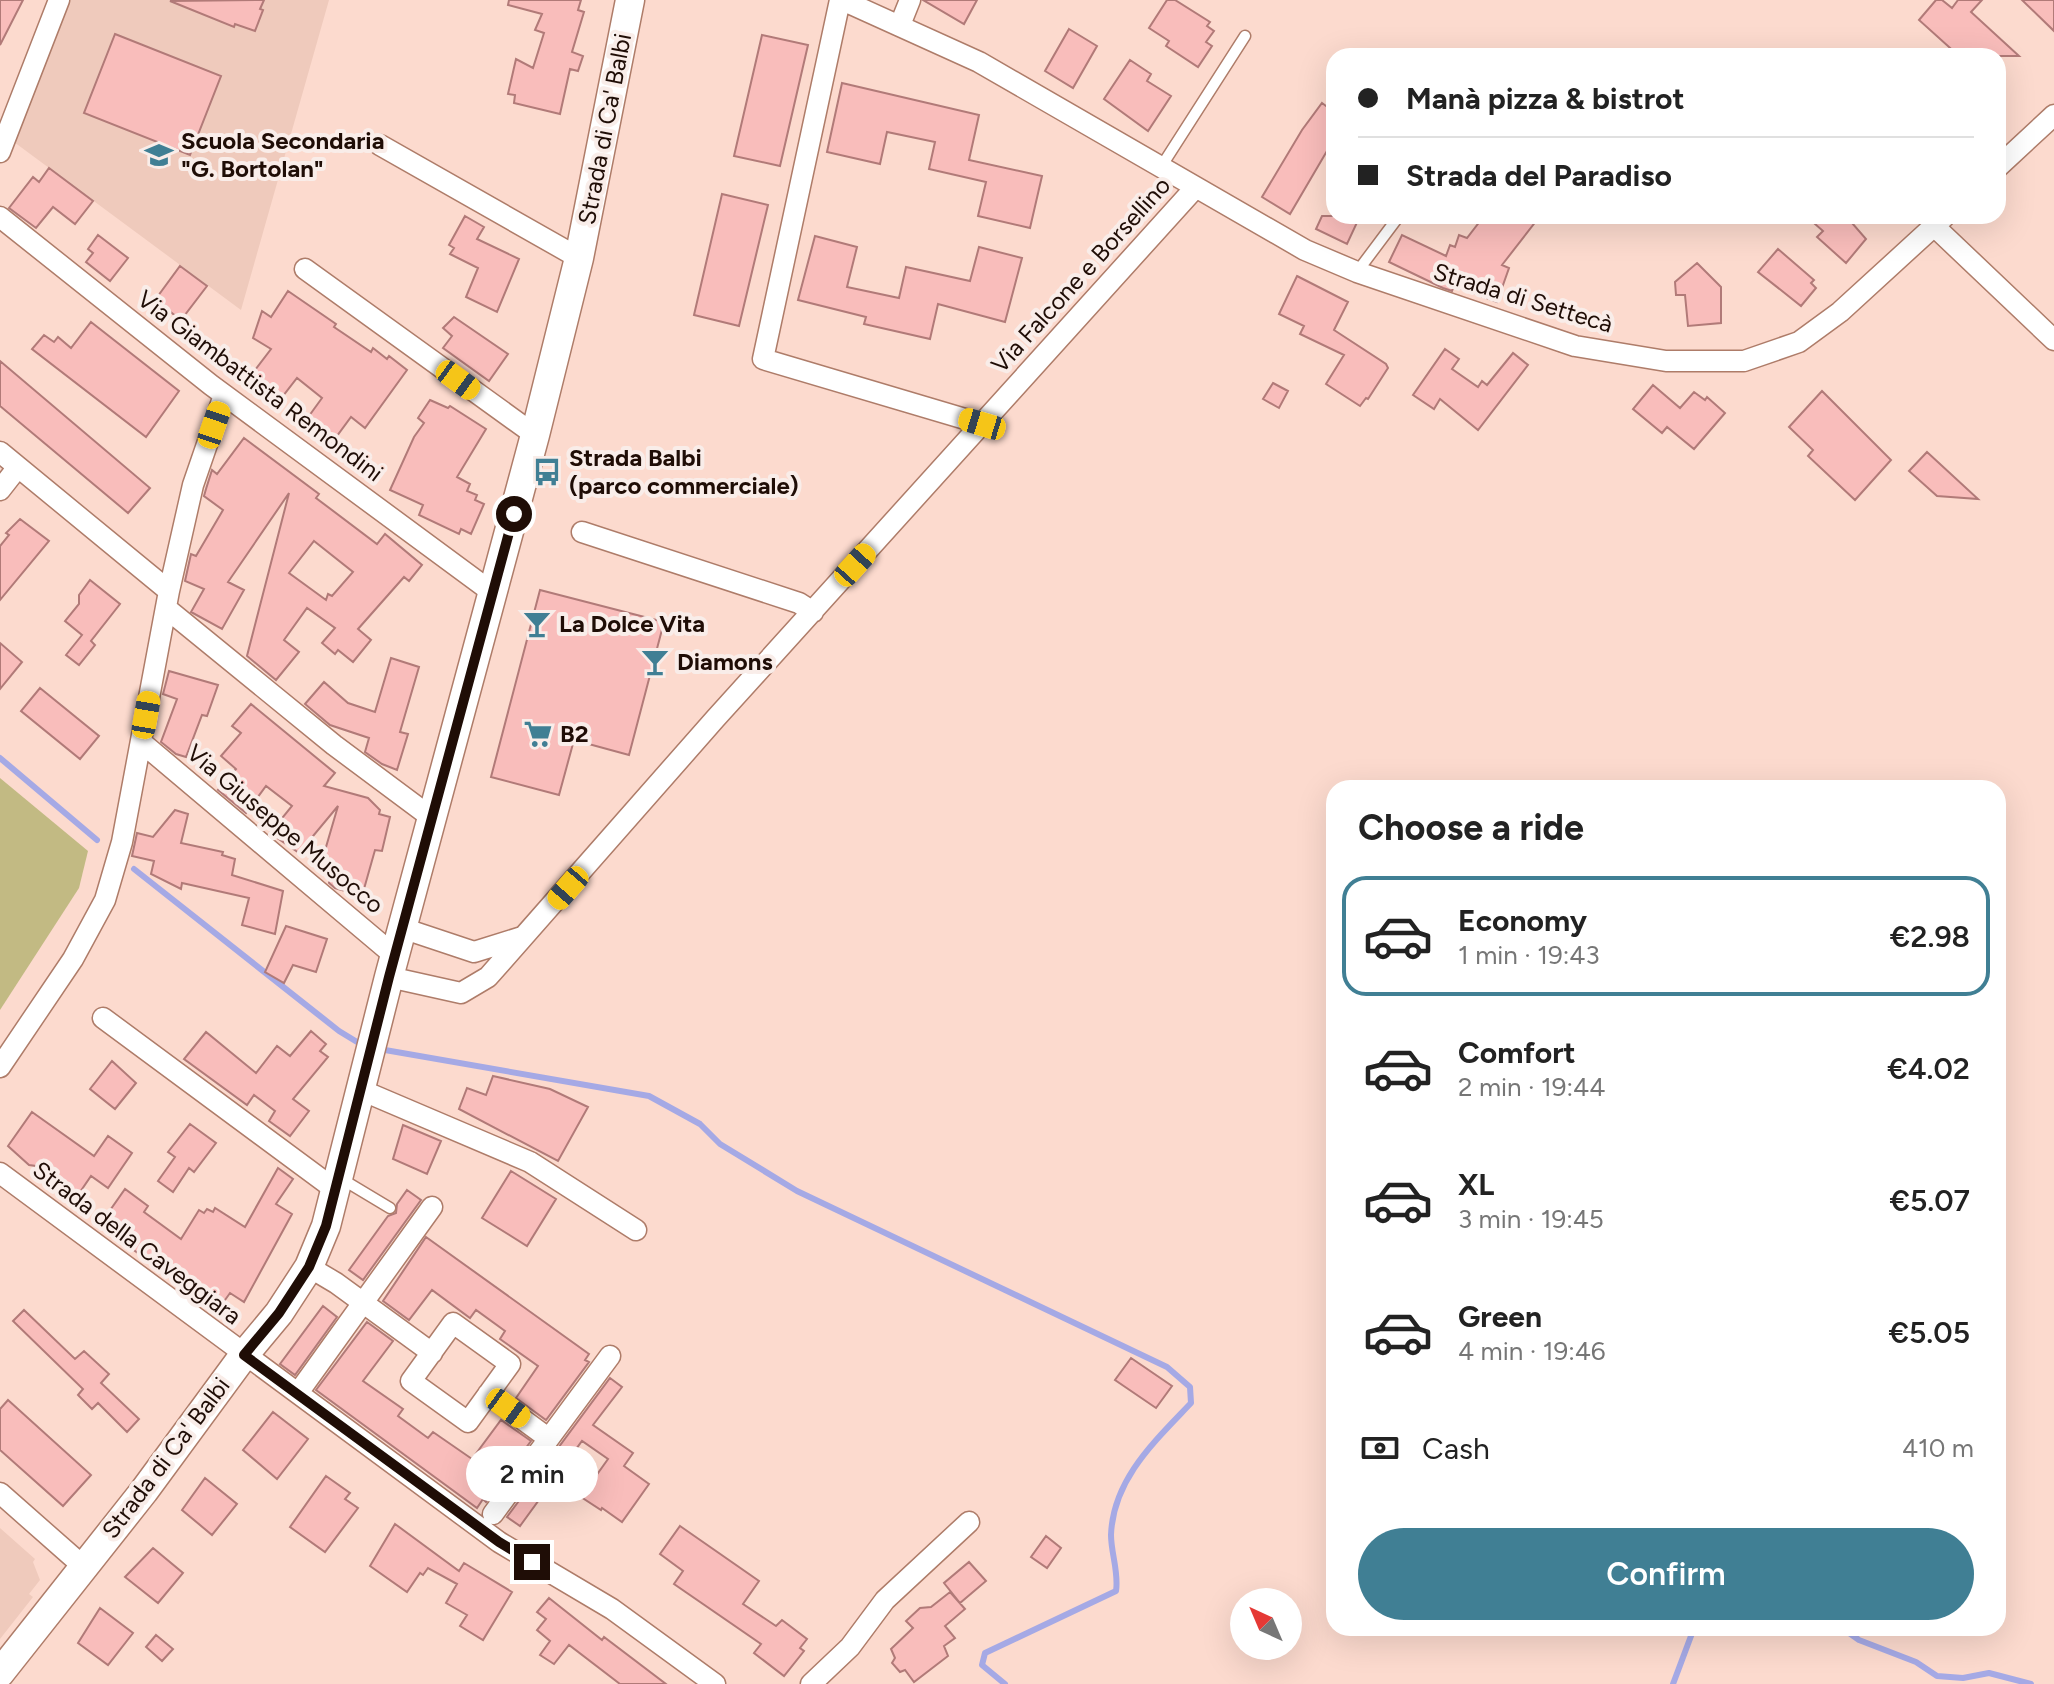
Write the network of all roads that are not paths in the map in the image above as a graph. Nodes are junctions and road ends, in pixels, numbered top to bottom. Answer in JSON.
{"nodes":[{"id":1,"x":59,"y":0,"type":"edge"},
{"id":2,"x":630,"y":0,"type":"edge"},
{"id":3,"x":841,"y":0,"type":"edge"},
{"id":4,"x":910,"y":0,"type":"edge"},
{"id":5,"x":900,"y":25,"type":"junction"},
{"id":6,"x":1245,"y":36,"type":"dead end"},
{"id":7,"x":2054,"y":115,"type":"edge"},
{"id":8,"x":380,"y":145,"type":"dead end"},
{"id":9,"x":0,"y":152,"type":"edge"},
{"id":10,"x":2006,"y":160,"type":"edge"},
{"id":11,"x":1161,"y":167,"type":"junction"},
{"id":12,"x":1195,"y":188,"type":"junction"},
{"id":13,"x":0,"y":217,"type":"edge"},
{"id":14,"x":1393,"y":224,"type":"edge"},
{"id":15,"x":1936,"y":224,"type":"edge"},
{"id":16,"x":1942,"y":224,"type":"edge"},
{"id":17,"x":579,"y":258,"type":"junction"},
{"id":18,"x":305,"y":269,"type":"dead end"},
{"id":19,"x":1357,"y":272,"type":"junction"},
{"id":20,"x":2054,"y":340,"type":"edge"},
{"id":21,"x":224,"y":395,"type":"junction"},
{"id":22,"x":982,"y":424,"type":"junction"},
{"id":23,"x":535,"y":435,"type":"junction"},
{"id":24,"x":0,"y":452,"type":"edge"},
{"id":25,"x":18,"y":467,"type":"junction"},
{"id":26,"x":0,"y":490,"type":"edge"},
{"id":27,"x":582,"y":532,"type":"dead end"},
{"id":28,"x":493,"y":593,"type":"junction"},
{"id":29,"x":168,"y":599,"type":"junction"},
{"id":30,"x":813,"y":612,"type":"junction"},
{"id":31,"x":141,"y":742,"type":"junction"},
{"id":32,"x":432,"y":818,"type":"junction"},
{"id":33,"x":402,"y":928,"type":"junction"},
{"id":34,"x":526,"y":936,"type":"junction"},
{"id":35,"x":392,"y":966,"type":"junction"},
{"id":36,"x":103,"y":1018,"type":"dead end"},
{"id":37,"x":0,"y":1067,"type":"edge"},
{"id":38,"x":361,"y":1090,"type":"junction"},
{"id":39,"x":0,"y":1173,"type":"edge"},
{"id":40,"x":339,"y":1185,"type":"junction"},
{"id":41,"x":432,"y":1207,"type":"dead end"},
{"id":42,"x":390,"y":1208,"type":"dead end"},
{"id":43,"x":636,"y":1230,"type":"dead end"},
{"id":44,"x":309,"y":1267,"type":"junction"},
{"id":45,"x":363,"y":1303,"type":"junction"},
{"id":46,"x":432,"y":1353,"type":"junction"},
{"id":47,"x":244,"y":1355,"type":"junction"},
{"id":48,"x":610,"y":1356,"type":"dead end"},
{"id":49,"x":303,"y":1386,"type":"dead end"},
{"id":50,"x":488,"y":1394,"type":"junction"},
{"id":51,"x":548,"y":1438,"type":"junction"},
{"id":52,"x":0,"y":1493,"type":"edge"},
{"id":53,"x":493,"y":1514,"type":"dead end"},
{"id":54,"x":969,"y":1522,"type":"dead end"},
{"id":55,"x":84,"y":1567,"type":"junction"},
{"id":56,"x":0,"y":1673,"type":"edge"},
{"id":57,"x":715,"y":1684,"type":"edge"},
{"id":58,"x":811,"y":1684,"type":"edge"}],
"edges":[{"from":1,"to":9,"type":"street"},
{"from":2,"to":17,"type":"main road","name":"Strada di Ca' Balbi"},
{"from":3,"to":5,"type":"street","name":"Strada di Settecà"},
{"from":3,"to":22,"type":"street"},
{"from":4,"to":5,"type":"street"},
{"from":5,"to":11,"type":"street","name":"Strada di Settecà"},
{"from":6,"to":11,"type":"lane"},
{"from":7,"to":10,"type":"street"},
{"from":8,"to":17,"type":"street","name":"Strada di Ca' Balbi"},
{"from":11,"to":12,"type":"street","name":"Strada di Settecà"},
{"from":12,"to":19,"type":"street","name":"Strada di Settecà"},
{"from":12,"to":22,"type":"street","name":"Via Falcone e Borsellino"},
{"from":13,"to":21,"type":"street","name":"Via Giambattista Remondini"},
{"from":14,"to":19,"type":"lane"},
{"from":15,"to":19,"type":"street","name":"Strada di Settecà"},
{"from":16,"to":20,"type":"street"},
{"from":17,"to":23,"type":"main road","name":"Strada di Ca' Balbi"},
{"from":18,"to":23,"type":"street"},
{"from":21,"to":28,"type":"street","name":"Via Giambattista Remondini"},
{"from":21,"to":29,"type":"street"},
{"from":22,"to":30,"type":"street","name":"Via Falcone e Borsellino"},
{"from":23,"to":28,"type":"main road","name":"Strada di Ca' Balbi"},
{"from":24,"to":25,"type":"street"},
{"from":25,"to":26,"type":"street"},
{"from":25,"to":29,"type":"street"},
{"from":27,"to":30,"type":"street"},
{"from":28,"to":32,"type":"main road","name":"Strada di Ca' Balbi"},
{"from":29,"to":31,"type":"street"},
{"from":29,"to":32,"type":"street"},
{"from":30,"to":34,"type":"street","name":"Via Falcone e Borsellino"},
{"from":31,"to":35,"type":"street","name":"Via Giuseppe Musocco"},
{"from":31,"to":37,"type":"street"},
{"from":32,"to":33,"type":"main road","name":"Strada di Ca' Balbi"},
{"from":33,"to":34,"type":"street"},
{"from":33,"to":35,"type":"main road","name":"Strada di Ca' Balbi"},
{"from":34,"to":35,"type":"street","name":"Via Falcone e Borsellino"},
{"from":35,"to":38,"type":"main road","name":"Strada di Ca' Balbi"},
{"from":36,"to":40,"type":"street"},
{"from":38,"to":40,"type":"main road","name":"Strada di Ca' Balbi"},
{"from":38,"to":43,"type":"street"},
{"from":39,"to":47,"type":"street","name":"Strada della Caveggiara"},
{"from":40,"to":42,"type":"lane"},
{"from":40,"to":44,"type":"main road","name":"Strada di Ca' Balbi"},
{"from":41,"to":45,"type":"street"},
{"from":44,"to":45,"type":"street"},
{"from":44,"to":47,"type":"main road","name":"Strada di Ca' Balbi"},
{"from":45,"to":46,"type":"street"},
{"from":45,"to":49,"type":"street"},
{"from":46,"to":50,"type":"street"},
{"from":46,"to":50,"type":"street"},
{"from":47,"to":55,"type":"main road","name":"Strada di Ca' Balbi"},
{"from":47,"to":57,"type":"street","name":"Strada della Caveggiara"},
{"from":48,"to":51,"type":"street"},
{"from":50,"to":51,"type":"street"},
{"from":51,"to":53,"type":"street"},
{"from":52,"to":55,"type":"street"},
{"from":54,"to":58,"type":"street"},
{"from":55,"to":56,"type":"main road","name":"Strada di Ca' Balbi"}]}
